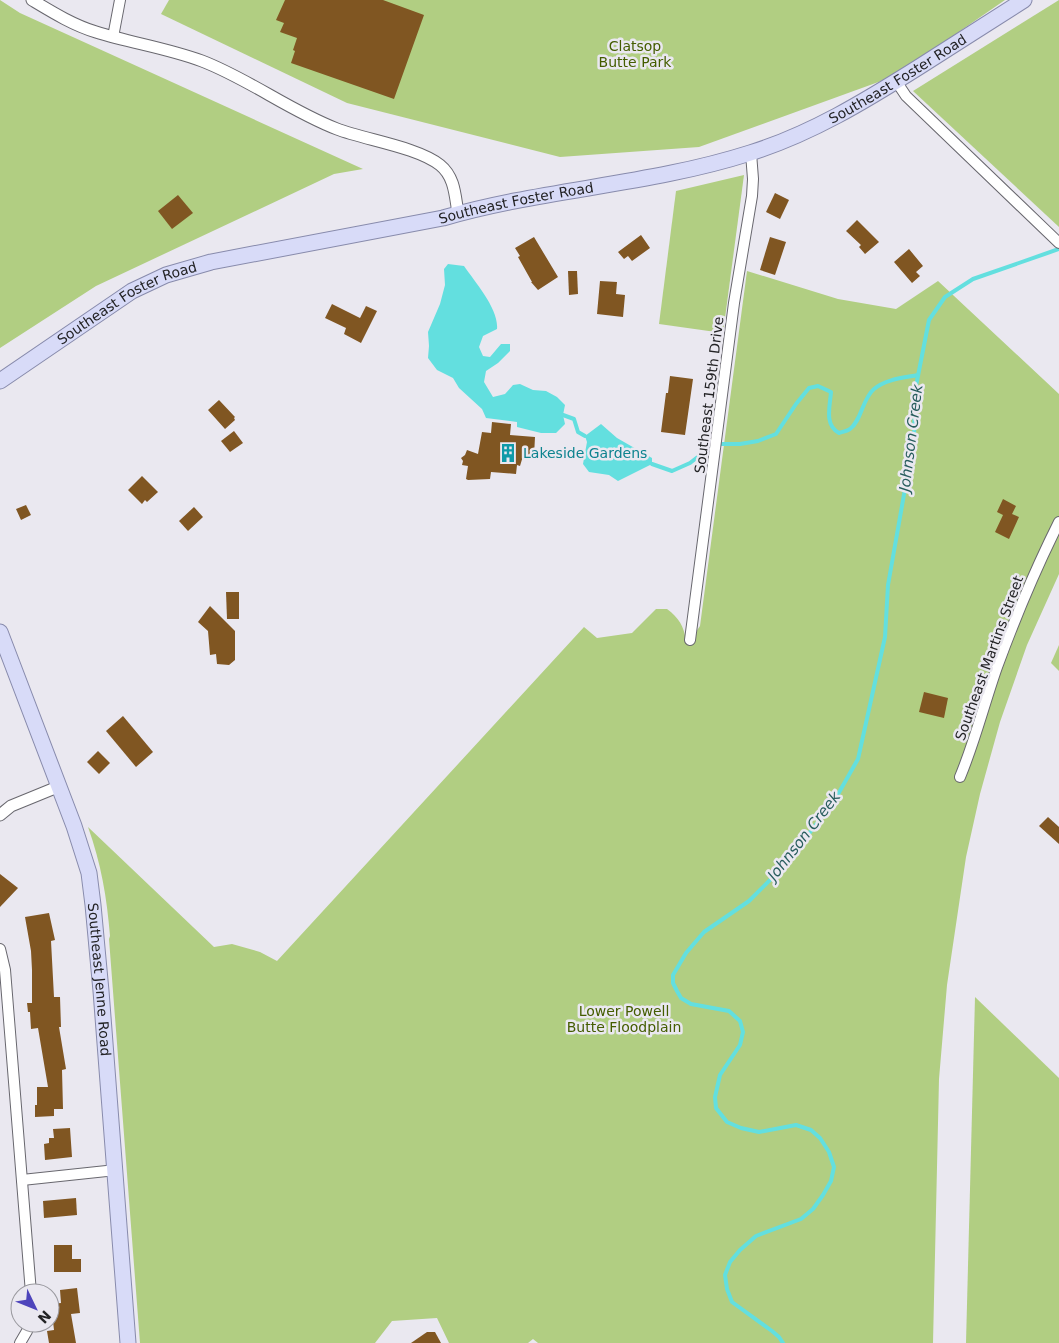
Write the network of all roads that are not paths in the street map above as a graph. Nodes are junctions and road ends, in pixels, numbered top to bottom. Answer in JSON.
{"nodes":[{"id":1,"x":32,"y":0,"type":"edge"},
{"id":2,"x":120,"y":0,"type":"edge"},
{"id":3,"x":1024,"y":0,"type":"edge"},
{"id":4,"x":114,"y":37,"type":"junction"},
{"id":5,"x":896,"y":81,"type":"junction"},
{"id":6,"x":751,"y":153,"type":"junction"},
{"id":7,"x":458,"y":214,"type":"junction"},
{"id":8,"x":1058,"y":242,"type":"edge"},
{"id":9,"x":0,"y":381,"type":"edge"},
{"id":10,"x":1059,"y":522,"type":"edge"},
{"id":11,"x":0,"y":632,"type":"edge"},
{"id":12,"x":690,"y":640,"type":"dead end"},
{"id":13,"x":960,"y":777,"type":"dead end"},
{"id":14,"x":60,"y":786,"type":"junction"},
{"id":15,"x":0,"y":815,"type":"edge"},
{"id":16,"x":0,"y":949,"type":"edge"},
{"id":17,"x":116,"y":1170,"type":"junction"},
{"id":18,"x":22,"y":1180,"type":"junction"},
{"id":19,"x":30,"y":1283,"type":"edge"},
{"id":20,"x":128,"y":1343,"type":"edge"}],
"edges":[{"from":1,"to":4,"type":"street"},
{"from":2,"to":4,"type":"street"},
{"from":3,"to":5,"type":"main road","name":"Southeast Foster Road"},
{"from":4,"to":7,"type":"street"},
{"from":5,"to":6,"type":"main road","name":"Southeast Foster Road"},
{"from":5,"to":8,"type":"street"},
{"from":6,"to":7,"type":"main road","name":"Southeast Foster Road"},
{"from":6,"to":12,"type":"street","name":"Southeast 159th Drive"},
{"from":7,"to":9,"type":"main road","name":"Southeast Foster Road"},
{"from":10,"to":13,"type":"street","name":"Southeast Martins Street"},
{"from":11,"to":14,"type":"main road","name":"Southeast Jenne Road"},
{"from":14,"to":15,"type":"street"},
{"from":14,"to":17,"type":"main road","name":"Southeast Jenne Road"},
{"from":16,"to":18,"type":"street"},
{"from":17,"to":18,"type":"street"},
{"from":17,"to":20,"type":"main road","name":"Southeast Jenne Road"},
{"from":18,"to":19,"type":"street"}]}
